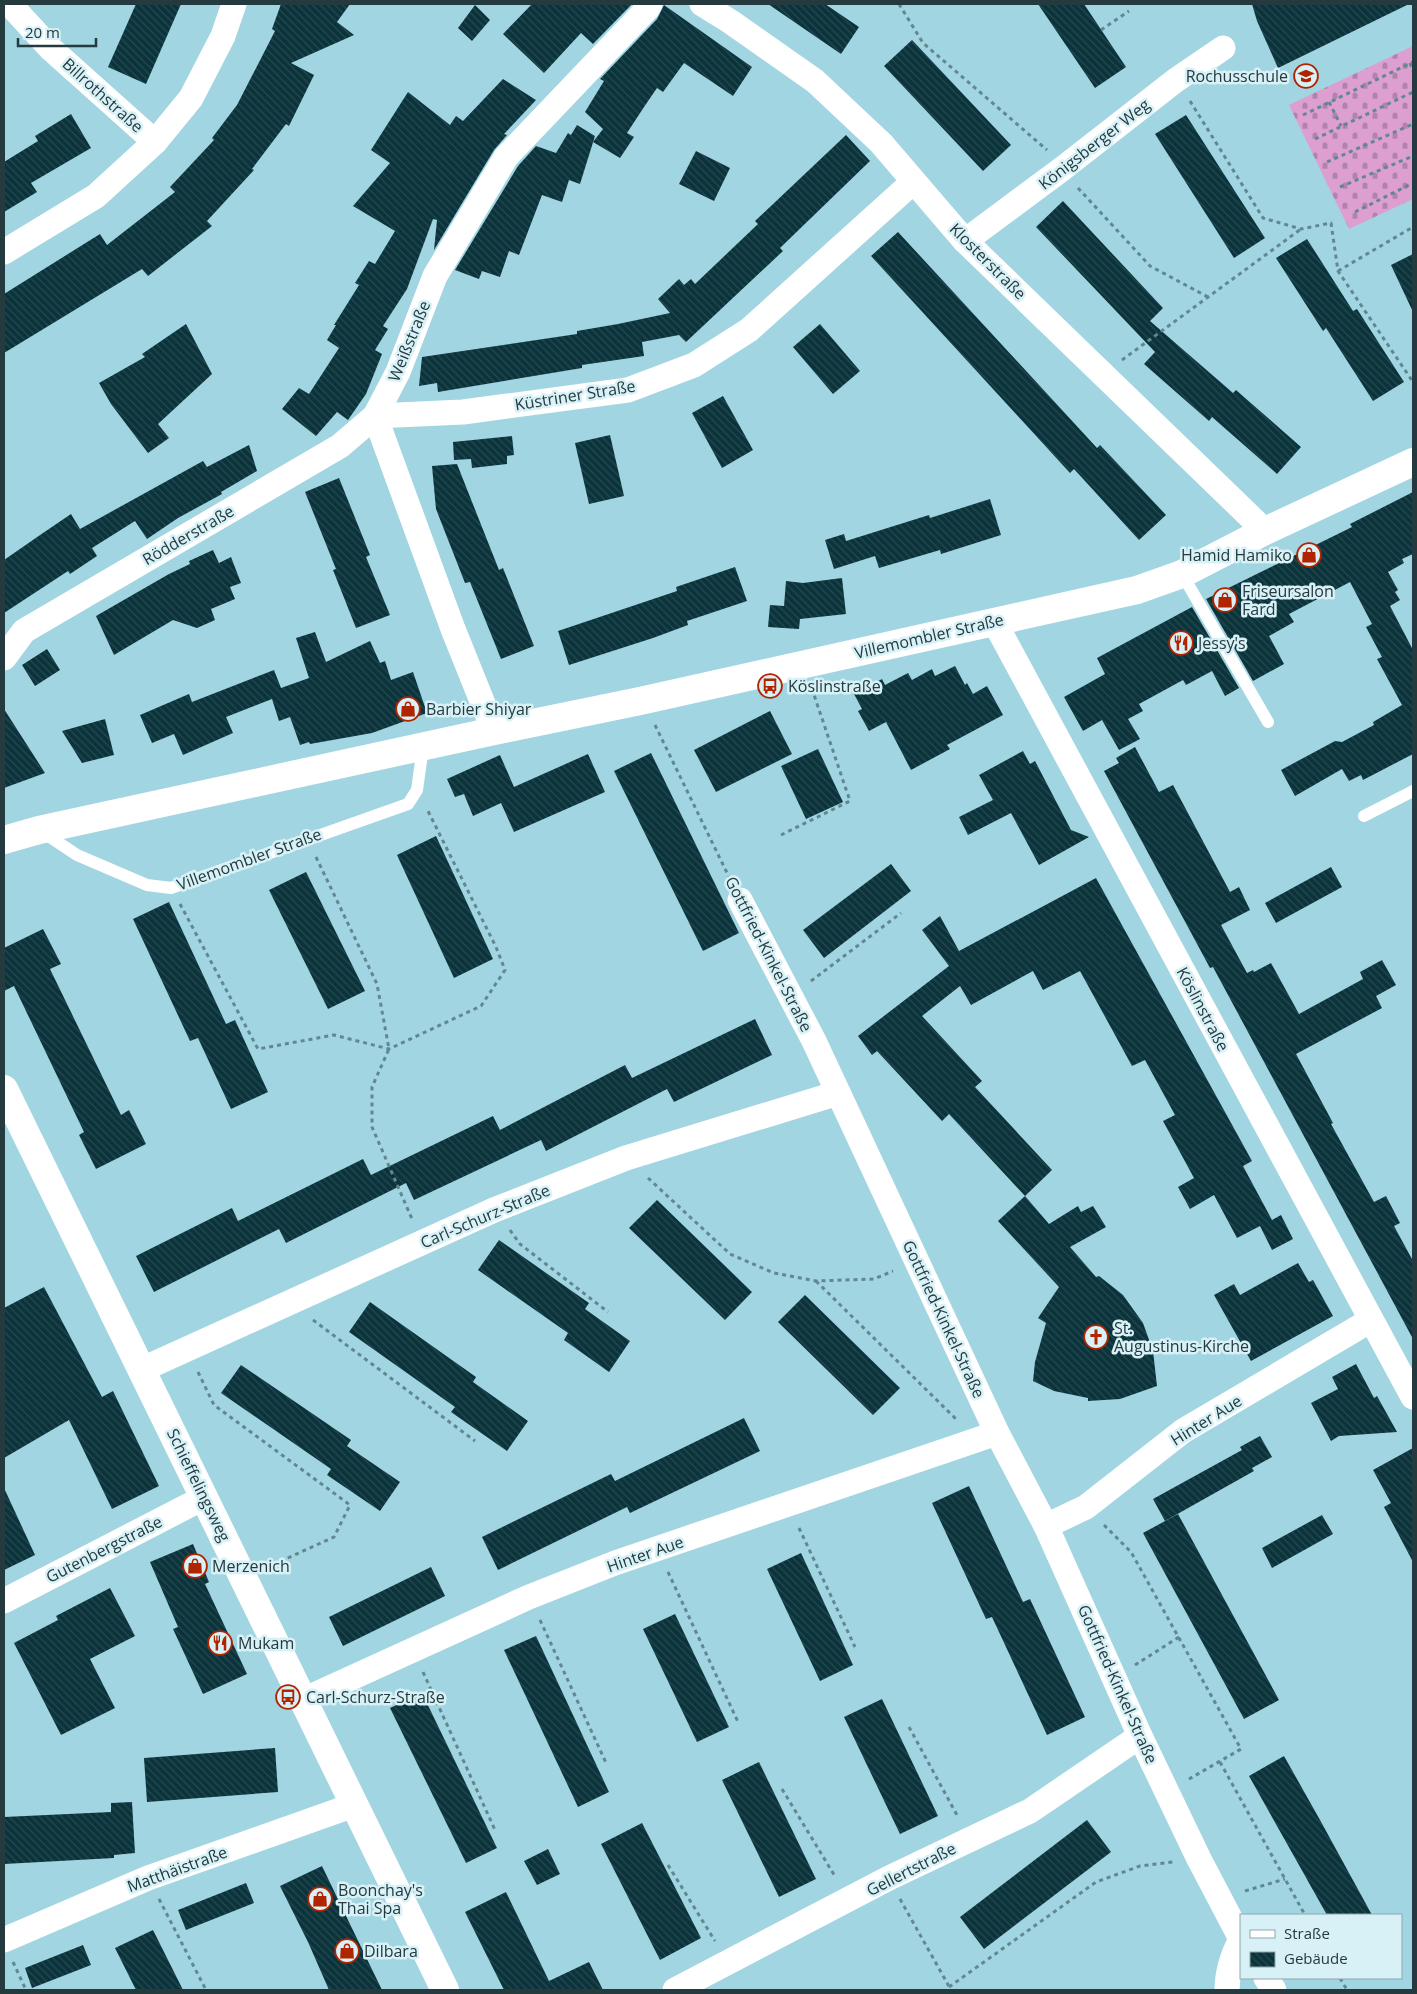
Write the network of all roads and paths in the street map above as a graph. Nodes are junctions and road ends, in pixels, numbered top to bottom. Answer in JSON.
{"nodes":[{"id":1,"x":12,"y":4,"type":"edge"},
{"id":2,"x":234,"y":4,"type":"edge"},
{"id":3,"x":650,"y":4,"type":"edge"},
{"id":4,"x":702,"y":4,"type":"edge"},
{"id":5,"x":899,"y":4,"type":"edge"},
{"id":6,"x":1129,"y":11,"type":"dead end"},
{"id":7,"x":1101,"y":30,"type":"dead end"},
{"id":8,"x":1224,"y":48,"type":"dead end"},
{"id":9,"x":1412,"y":62,"type":"edge"},
{"id":10,"x":1413,"y":70,"type":"edge"},
{"id":11,"x":1176,"y":80,"type":"junction"},
{"id":12,"x":1413,"y":92,"type":"edge"},
{"id":13,"x":1329,"y":102,"type":"junction"},
{"id":14,"x":1303,"y":115,"type":"dead end"},
{"id":15,"x":1413,"y":124,"type":"edge"},
{"id":16,"x":1341,"y":126,"type":"junction"},
{"id":17,"x":1315,"y":139,"type":"dead end"},
{"id":18,"x":155,"y":142,"type":"junction"},
{"id":19,"x":1413,"y":156,"type":"edge"},
{"id":20,"x":1327,"y":162,"type":"dead end"},
{"id":21,"x":1062,"y":169,"type":"junction"},
{"id":22,"x":913,"y":182,"type":"junction"},
{"id":23,"x":1413,"y":184,"type":"edge"},
{"id":24,"x":1340,"y":187,"type":"dead end"},
{"id":25,"x":1355,"y":212,"type":"dead end"},
{"id":26,"x":1413,"y":227,"type":"edge"},
{"id":27,"x":1300,"y":229,"type":"junction"},
{"id":28,"x":965,"y":241,"type":"junction"},
{"id":29,"x":4,"y":252,"type":"edge"},
{"id":30,"x":1338,"y":271,"type":"junction"},
{"id":31,"x":1208,"y":297,"type":"junction"},
{"id":32,"x":1104,"y":374,"type":"junction"},
{"id":33,"x":1413,"y":382,"type":"edge"},
{"id":34,"x":376,"y":416,"type":"junction"},
{"id":35,"x":1413,"y":462,"type":"edge"},
{"id":36,"x":1265,"y":531,"type":"junction"},
{"id":37,"x":1182,"y":574,"type":"junction"},
{"id":38,"x":994,"y":621,"type":"junction"},
{"id":39,"x":4,"y":658,"type":"edge"},
{"id":40,"x":811,"y":686,"type":"dead end"},
{"id":41,"x":643,"y":700,"type":"junction"},
{"id":42,"x":1268,"y":722,"type":"dead end"},
{"id":43,"x":494,"y":731,"type":"junction"},
{"id":44,"x":423,"y":747,"type":"junction"},
{"id":45,"x":417,"y":790,"type":"junction"},
{"id":46,"x":1413,"y":791,"type":"edge"},
{"id":47,"x":1364,"y":816,"type":"dead end"},
{"id":48,"x":39,"y":830,"type":"junction"},
{"id":49,"x":781,"y":834,"type":"dead end"},
{"id":50,"x":307,"y":838,"type":"junction"},
{"id":51,"x":4,"y":840,"type":"edge"},
{"id":52,"x":171,"y":888,"type":"junction"},
{"id":53,"x":740,"y":900,"type":"joint"},
{"id":54,"x":901,"y":913,"type":"dead end"},
{"id":55,"x":790,"y":996,"type":"junction"},
{"id":56,"x":388,"y":1049,"type":"junction"},
{"id":57,"x":4,"y":1088,"type":"edge"},
{"id":58,"x":838,"y":1093,"type":"junction"},
{"id":59,"x":626,"y":1158,"type":"junction"},
{"id":60,"x":494,"y":1210,"type":"junction"},
{"id":61,"x":423,"y":1242,"type":"junction"},
{"id":62,"x":917,"y":1262,"type":"junction"},
{"id":63,"x":816,"y":1281,"type":"junction"},
{"id":64,"x":289,"y":1302,"type":"junction"},
{"id":65,"x":608,"y":1312,"type":"dead end"},
{"id":66,"x":1371,"y":1320,"type":"junction"},
{"id":67,"x":187,"y":1349,"type":"junction"},
{"id":68,"x":142,"y":1369,"type":"junction"},
{"id":69,"x":1413,"y":1397,"type":"edge"},
{"id":70,"x":987,"y":1437,"type":"junction"},
{"id":71,"x":475,"y":1441,"type":"dead end"},
{"id":72,"x":205,"y":1497,"type":"junction"},
{"id":73,"x":788,"y":1504,"type":"junction"},
{"id":74,"x":1086,"y":1507,"type":"junction"},
{"id":75,"x":1046,"y":1526,"type":"junction"},
{"id":76,"x":658,"y":1549,"type":"junction"},
{"id":77,"x":244,"y":1578,"type":"junction"},
{"id":78,"x":529,"y":1597,"type":"junction"},
{"id":79,"x":4,"y":1601,"type":"edge"},
{"id":80,"x":1179,"y":1637,"type":"junction"},
{"id":81,"x":855,"y":1647,"type":"dead end"},
{"id":82,"x":413,"y":1651,"type":"junction"},
{"id":83,"x":1114,"y":1678,"type":"junction"},
{"id":84,"x":303,"y":1700,"type":"junction"},
{"id":85,"x":738,"y":1722,"type":"dead end"},
{"id":86,"x":909,"y":1728,"type":"dead end"},
{"id":87,"x":1140,"y":1736,"type":"junction"},
{"id":88,"x":1220,"y":1762,"type":"junction"},
{"id":89,"x":607,"y":1765,"type":"dead end"},
{"id":90,"x":782,"y":1789,"type":"dead end"},
{"id":91,"x":1167,"y":1791,"type":"junction"},
{"id":92,"x":354,"y":1806,"type":"junction"},
{"id":93,"x":495,"y":1830,"type":"dead end"},
{"id":94,"x":970,"y":1839,"type":"junction"},
{"id":95,"x":1198,"y":1859,"type":"junction"},
{"id":96,"x":668,"y":1865,"type":"dead end"},
{"id":97,"x":148,"y":1878,"type":"junction"},
{"id":98,"x":889,"y":1878,"type":"junction"},
{"id":99,"x":1285,"y":1880,"type":"junction"},
{"id":100,"x":1220,"y":1899,"type":"junction"},
{"id":101,"x":849,"y":1900,"type":"junction"},
{"id":102,"x":1304,"y":1914,"type":"edge"},
{"id":103,"x":1240,"y":1937,"type":"edge"},
{"id":104,"x":1240,"y":1941,"type":"edge"},
{"id":105,"x":7,"y":1950,"type":"edge"},
{"id":106,"x":728,"y":1962,"type":"junction"},
{"id":107,"x":1267,"y":1979,"type":"edge"},
{"id":108,"x":1341,"y":1979,"type":"edge"},
{"id":109,"x":950,"y":1988,"type":"edge"},
{"id":110,"x":26,"y":1990,"type":"edge"},
{"id":111,"x":206,"y":1990,"type":"edge"},
{"id":112,"x":445,"y":1990,"type":"edge"},
{"id":113,"x":675,"y":1990,"type":"edge"},
{"id":114,"x":1227,"y":1990,"type":"edge"},
{"id":115,"x":1274,"y":1990,"type":"edge"},
{"id":116,"x":1347,"y":1990,"type":"edge"}],
"edges":[{"from":1,"to":18,"type":"street","name":"Billrothstraße"},
{"from":2,"to":18,"type":"street"},
{"from":3,"to":34,"type":"street","name":"Weißstraße"},
{"from":4,"to":22,"type":"street","name":"Klosterstraße"},
{"from":5,"to":21,"type":"path"},
{"from":6,"to":7,"type":"path"},
{"from":8,"to":11,"type":"street","name":"Königsberger Weg"},
{"from":9,"to":10,"type":"path"},
{"from":9,"to":13,"type":"path"},
{"from":11,"to":21,"type":"street","name":"Königsberger Weg"},
{"from":11,"to":27,"type":"path"},
{"from":12,"to":16,"type":"path"},
{"from":13,"to":14,"type":"path"},
{"from":13,"to":16,"type":"path"},
{"from":15,"to":20,"type":"path"},
{"from":16,"to":17,"type":"path"},
{"from":18,"to":29,"type":"street"},
{"from":19,"to":24,"type":"path"},
{"from":21,"to":28,"type":"street","name":"Königsberger Weg"},
{"from":21,"to":31,"type":"path"},
{"from":22,"to":28,"type":"street","name":"Klosterstraße"},
{"from":22,"to":34,"type":"street","name":"Küstriner Straße"},
{"from":23,"to":25,"type":"path"},
{"from":26,"to":30,"type":"path"},
{"from":27,"to":30,"type":"path"},
{"from":27,"to":31,"type":"path"},
{"from":28,"to":32,"type":"street","name":"Klosterstraße"},
{"from":30,"to":33,"type":"path"},
{"from":31,"to":32,"type":"path"},
{"from":32,"to":36,"type":"street","name":"Klosterstraße"},
{"from":34,"to":39,"type":"street","name":"Rödderstraße"},
{"from":34,"to":43,"type":"street"},
{"from":35,"to":36,"type":"street","name":"Villemombler Straße"},
{"from":36,"to":37,"type":"street","name":"Villemombler Straße"},
{"from":37,"to":38,"type":"street","name":"Villemombler Straße"},
{"from":37,"to":42,"type":"lane"},
{"from":38,"to":41,"type":"street","name":"Villemombler Straße"},
{"from":38,"to":66,"type":"street","name":"Köslinstraße"},
{"from":40,"to":49,"type":"path"},
{"from":41,"to":43,"type":"street","name":"Villemombler Straße"},
{"from":41,"to":53,"type":"path","name":"Gottfried-Kinkel-Straße"},
{"from":43,"to":44,"type":"street","name":"Villemombler Straße"},
{"from":44,"to":45,"type":"lane"},
{"from":44,"to":48,"type":"street","name":"Villemombler Straße"},
{"from":45,"to":50,"type":"lane","name":"Villemombler Straße"},
{"from":45,"to":56,"type":"path"},
{"from":46,"to":47,"type":"lane"},
{"from":48,"to":51,"type":"street","name":"Villemombler Straße"},
{"from":48,"to":52,"type":"lane","name":"Villemombler Straße"},
{"from":50,"to":52,"type":"lane","name":"Villemombler Straße"},
{"from":50,"to":56,"type":"path"},
{"from":52,"to":56,"type":"path"},
{"from":53,"to":55,"type":"street","name":"Gottfried-Kinkel-Straße"},
{"from":54,"to":55,"type":"path"},
{"from":55,"to":58,"type":"street","name":"Gottfried-Kinkel-Straße"},
{"from":56,"to":61,"type":"path"},
{"from":57,"to":68,"type":"street","name":"Schieffelingsweg"},
{"from":58,"to":59,"type":"street","name":"Carl-Schurz-Straße"},
{"from":58,"to":62,"type":"street","name":"Gottfried-Kinkel-Straße"},
{"from":59,"to":60,"type":"street","name":"Carl-Schurz-Straße"},
{"from":59,"to":63,"type":"path"},
{"from":60,"to":61,"type":"street","name":"Carl-Schurz-Straße"},
{"from":60,"to":65,"type":"path"},
{"from":61,"to":64,"type":"street","name":"Carl-Schurz-Straße"},
{"from":62,"to":63,"type":"path"},
{"from":62,"to":70,"type":"street","name":"Gottfried-Kinkel-Straße"},
{"from":63,"to":70,"type":"path"},
{"from":64,"to":67,"type":"street","name":"Carl-Schurz-Straße"},
{"from":64,"to":71,"type":"path"},
{"from":66,"to":69,"type":"street","name":"Köslinstraße"},
{"from":66,"to":74,"type":"street","name":"Hinter Aue"},
{"from":67,"to":68,"type":"street","name":"Carl-Schurz-Straße"},
{"from":67,"to":77,"type":"path"},
{"from":68,"to":72,"type":"street","name":"Schieffelingsweg"},
{"from":70,"to":73,"type":"street","name":"Hinter Aue"},
{"from":70,"to":75,"type":"street","name":"Gottfried-Kinkel-Straße"},
{"from":72,"to":77,"type":"street","name":"Schieffelingsweg"},
{"from":72,"to":79,"type":"street","name":"Gutenbergstraße"},
{"from":73,"to":76,"type":"street","name":"Hinter Aue"},
{"from":73,"to":81,"type":"path"},
{"from":74,"to":75,"type":"street","name":"Hinter Aue"},
{"from":74,"to":80,"type":"path"},
{"from":75,"to":83,"type":"street","name":"Gottfried-Kinkel-Straße"},
{"from":76,"to":78,"type":"street","name":"Hinter Aue"},
{"from":76,"to":85,"type":"path"},
{"from":77,"to":84,"type":"street","name":"Schieffelingsweg"},
{"from":78,"to":82,"type":"street","name":"Hinter Aue"},
{"from":78,"to":89,"type":"path"},
{"from":80,"to":83,"type":"path"},
{"from":80,"to":88,"type":"path"},
{"from":82,"to":84,"type":"street","name":"Hinter Aue"},
{"from":82,"to":93,"type":"path"},
{"from":83,"to":87,"type":"street","name":"Gottfried-Kinkel-Straße"},
{"from":84,"to":92,"type":"street","name":"Schieffelingsweg"},
{"from":86,"to":94,"type":"path"},
{"from":87,"to":91,"type":"street","name":"Gottfried-Kinkel-Straße"},
{"from":87,"to":94,"type":"street","name":"Gellertstraße"},
{"from":88,"to":91,"type":"path"},
{"from":88,"to":99,"type":"path"},
{"from":90,"to":101,"type":"path"},
{"from":91,"to":95,"type":"street","name":"Gottfried-Kinkel-Straße"},
{"from":92,"to":97,"type":"street","name":"Matthäistraße"},
{"from":92,"to":112,"type":"street","name":"Schieffelingsweg"},
{"from":94,"to":98,"type":"street","name":"Gellertstraße"},
{"from":95,"to":100,"type":"street","name":"Gottfried-Kinkel-Straße"},
{"from":95,"to":109,"type":"path"},
{"from":96,"to":106,"type":"path"},
{"from":97,"to":105,"type":"street","name":"Matthäistraße"},
{"from":97,"to":111,"type":"path"},
{"from":98,"to":101,"type":"street","name":"Gellertstraße"},
{"from":98,"to":109,"type":"path"},
{"from":99,"to":100,"type":"path"},
{"from":99,"to":102,"type":"path"},
{"from":100,"to":103,"type":"street","name":"Gottfried-Kinkel-Straße"},
{"from":101,"to":106,"type":"street","name":"Gellertstraße"},
{"from":104,"to":114,"type":"street"},
{"from":105,"to":110,"type":"path"},
{"from":106,"to":113,"type":"street","name":"Gellertstraße"},
{"from":107,"to":115,"type":"street"},
{"from":108,"to":116,"type":"path"}]}
